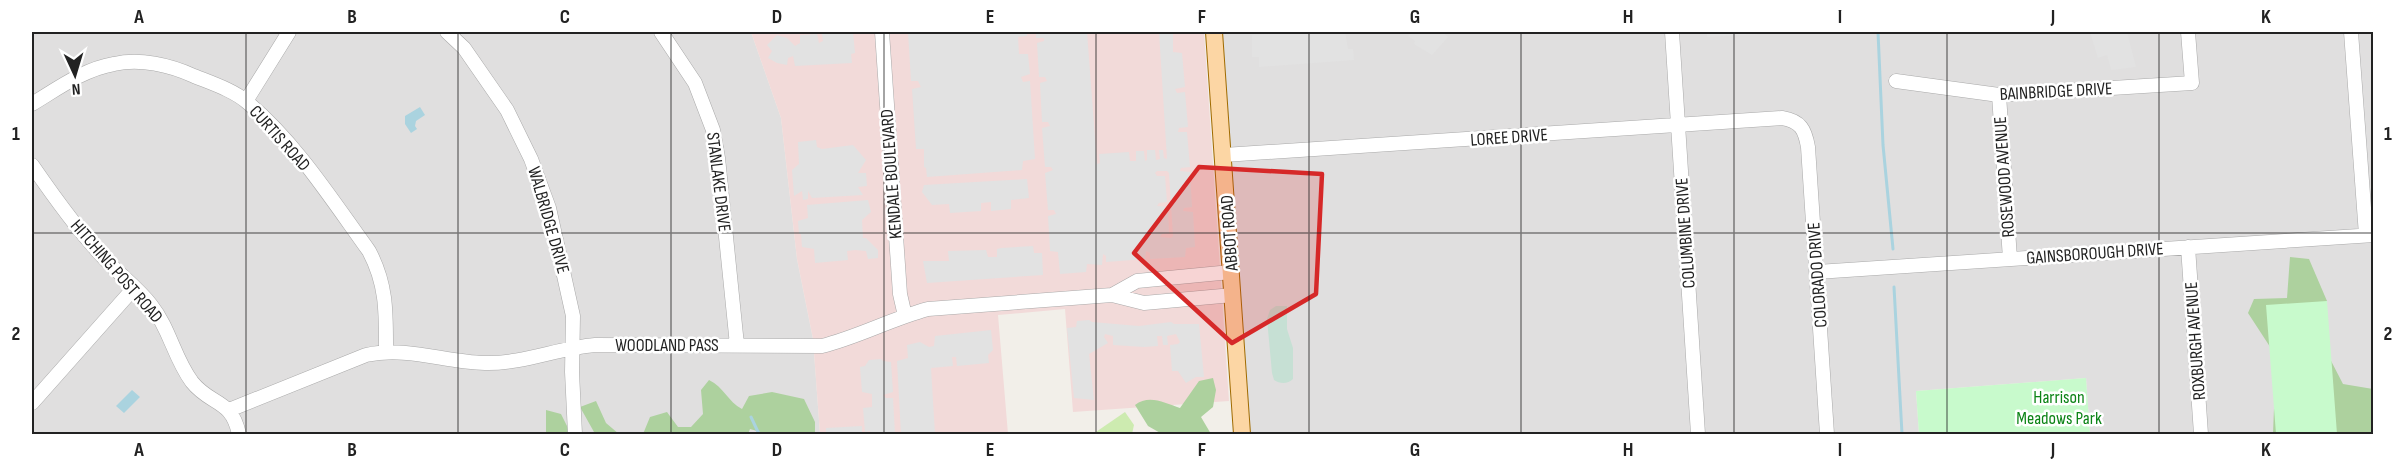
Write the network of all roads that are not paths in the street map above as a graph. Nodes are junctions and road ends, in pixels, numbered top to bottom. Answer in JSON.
{"nodes":[{"id":1,"x":289,"y":32,"type":"edge"},
{"id":2,"x":661,"y":32,"type":"edge"},
{"id":3,"x":882,"y":32,"type":"edge"},
{"id":4,"x":1214,"y":32,"type":"edge"},
{"id":5,"x":1672,"y":32,"type":"edge"},
{"id":6,"x":2188,"y":32,"type":"edge"},
{"id":7,"x":2351,"y":32,"type":"edge"},
{"id":8,"x":457,"y":35,"type":"edge"},
{"id":9,"x":1896,"y":81,"type":"dead end"},
{"id":10,"x":1999,"y":95,"type":"junction"},
{"id":11,"x":246,"y":101,"type":"junction"},
{"id":12,"x":32,"y":104,"type":"edge"},
{"id":13,"x":1794,"y":120,"type":"joint"},
{"id":14,"x":1677,"y":125,"type":"junction"},
{"id":15,"x":1224,"y":155,"type":"junction"},
{"id":16,"x":32,"y":165,"type":"edge"},
{"id":17,"x":2370,"y":235,"type":"edge"},
{"id":18,"x":2188,"y":247,"type":"junction"},
{"id":19,"x":2010,"y":259,"type":"junction"},
{"id":20,"x":1231,"y":272,"type":"junction"},
{"id":21,"x":1817,"y":272,"type":"junction"},
{"id":22,"x":134,"y":288,"type":"junction"},
{"id":23,"x":1112,"y":295,"type":"junction"},
{"id":24,"x":1233,"y":295,"type":"junction"},
{"id":25,"x":905,"y":316,"type":"junction"},
{"id":26,"x":737,"y":345,"type":"junction"},
{"id":27,"x":572,"y":347,"type":"junction"},
{"id":28,"x":386,"y":350,"type":"junction"},
{"id":29,"x":32,"y":403,"type":"edge"},
{"id":30,"x":229,"y":410,"type":"junction"},
{"id":31,"x":239,"y":435,"type":"edge"},
{"id":32,"x":576,"y":435,"type":"edge"},
{"id":33,"x":1242,"y":435,"type":"edge"},
{"id":34,"x":1698,"y":435,"type":"edge"},
{"id":35,"x":1827,"y":435,"type":"edge"},
{"id":36,"x":2201,"y":435,"type":"edge"}],
"edges":[{"from":1,"to":11,"type":"street"},
{"from":2,"to":26,"type":"street","name":"STANLAKE DRIVE"},
{"from":3,"to":25,"type":"street","name":"KENDALE BOULEVARD"},
{"from":4,"to":15,"type":"main road","name":"ABBOT ROAD"},
{"from":5,"to":14,"type":"street","name":"COLUMBINE DRIVE"},
{"from":6,"to":10,"type":"street","name":"BAINBRIDGE DRIVE"},
{"from":7,"to":17,"type":"street"},
{"from":8,"to":27,"type":"street","name":"WALBRIDGE DRIVE"},
{"from":9,"to":10,"type":"street","name":"BAINBRIDGE DRIVE"},
{"from":10,"to":19,"type":"street","name":"ROSEWOOD AVENUE"},
{"from":11,"to":12,"type":"street","name":"CURTIS ROAD"},
{"from":11,"to":28,"type":"street","name":"CURTIS ROAD"},
{"from":13,"to":14,"type":"street","name":"LOREE DRIVE"},
{"from":13,"to":21,"type":"street","name":"COLORADO DRIVE"},
{"from":14,"to":15,"type":"street","name":"LOREE DRIVE"},
{"from":14,"to":34,"type":"street","name":"COLUMBINE DRIVE"},
{"from":15,"to":20,"type":"main road","name":"ABBOT ROAD"},
{"from":16,"to":22,"type":"street","name":"HITCHING POST ROAD"},
{"from":17,"to":18,"type":"street","name":"GAINSBOROUGH DRIVE"},
{"from":18,"to":19,"type":"street","name":"GAINSBOROUGH DRIVE"},
{"from":18,"to":36,"type":"street","name":"ROXBURGH AVENUE"},
{"from":19,"to":21,"type":"street","name":"GAINSBOROUGH DRIVE"},
{"from":20,"to":23,"type":"street","name":"WOODLAND PASS"},
{"from":20,"to":24,"type":"main road","name":"ABBOT ROAD"},
{"from":21,"to":35,"type":"street","name":"COLORADO DRIVE"},
{"from":22,"to":29,"type":"street"},
{"from":22,"to":30,"type":"street","name":"HITCHING POST ROAD"},
{"from":23,"to":24,"type":"street","name":"WOODLAND PASS"},
{"from":23,"to":25,"type":"street","name":"WOODLAND PASS"},
{"from":24,"to":33,"type":"main road","name":"ABBOT ROAD"},
{"from":25,"to":26,"type":"street","name":"WOODLAND PASS"},
{"from":26,"to":27,"type":"street","name":"WOODLAND PASS"},
{"from":27,"to":28,"type":"street","name":"WOODLAND PASS"},
{"from":27,"to":32,"type":"street","name":"WALBRIDGE DRIVE"},
{"from":28,"to":30,"type":"street","name":"WOODLAND PASS"},
{"from":30,"to":31,"type":"street"}]}
